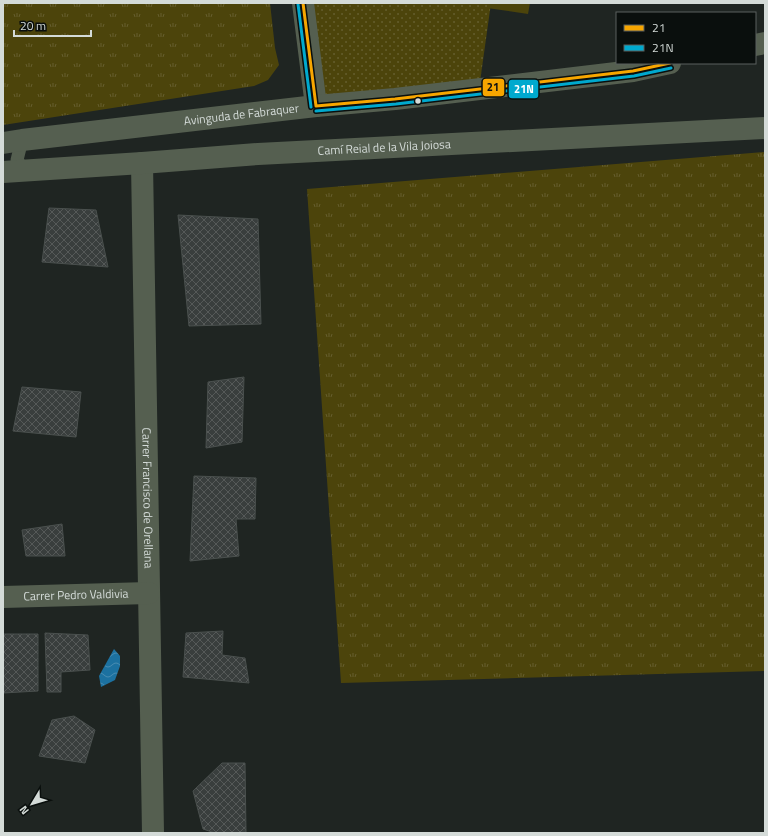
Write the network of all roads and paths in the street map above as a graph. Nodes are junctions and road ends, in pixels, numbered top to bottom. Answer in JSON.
{"nodes":[{"id":1,"x":303,"y":3,"type":"edge"},
{"id":2,"x":665,"y":64,"type":"edge"},
{"id":3,"x":316,"y":106,"type":"junction"},
{"id":4,"x":765,"y":128,"type":"edge"},
{"id":5,"x":13,"y":142,"type":"edge"},
{"id":6,"x":142,"y":163,"type":"junction"},
{"id":7,"x":13,"y":172,"type":"edge"},
{"id":8,"x":149,"y":593,"type":"junction"},
{"id":9,"x":3,"y":596,"type":"edge"},
{"id":10,"x":153,"y":833,"type":"edge"}],
"edges":[{"from":1,"to":3,"type":"street"},
{"from":2,"to":3,"type":"street","name":"Avinguda de Fabraquer"},
{"from":3,"to":5,"type":"street","name":"Avinguda de Fabraquer"},
{"from":4,"to":6,"type":"street","name":"Camí Reial de la Vila Joiosa"},
{"from":5,"to":7,"type":"lane"},
{"from":6,"to":7,"type":"street","name":"Camí Reial de la Vila Joiosa"},
{"from":6,"to":8,"type":"street","name":"Carrer Francisco de Orellana"},
{"from":8,"to":9,"type":"street","name":"Carrer Pedro Valdivia"},
{"from":8,"to":10,"type":"street","name":"Carrer Francisco de Orellana"}]}
